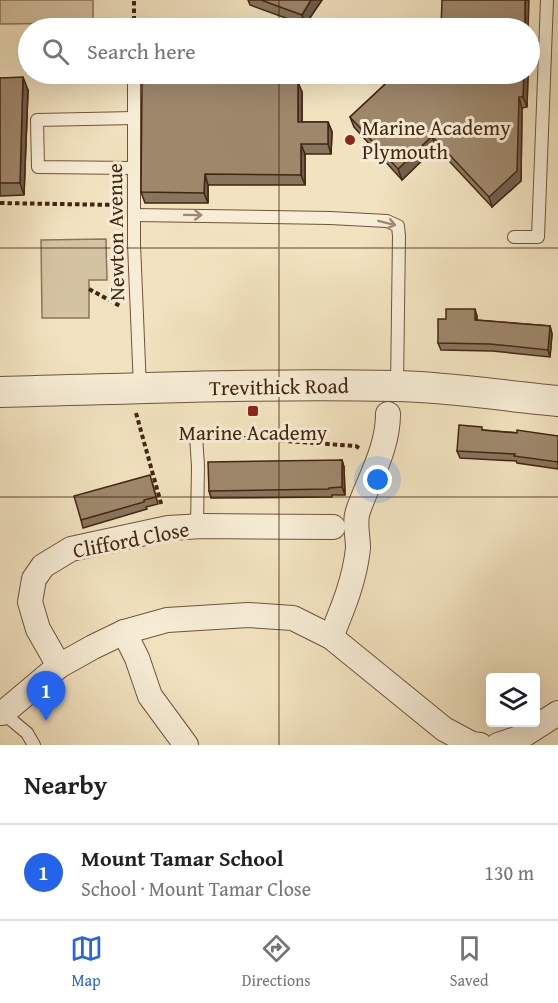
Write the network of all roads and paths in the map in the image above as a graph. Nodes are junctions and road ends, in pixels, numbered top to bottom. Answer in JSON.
{"nodes":[{"id":1,"x":134,"y":0,"type":"edge"},
{"id":2,"x":547,"y":0,"type":"edge"},
{"id":3,"x":134,"y":18,"type":"edge"},
{"id":4,"x":134,"y":84,"type":"edge"},
{"id":5,"x":134,"y":118,"type":"junction"},
{"id":6,"x":133,"y":168,"type":"junction"},
{"id":7,"x":0,"y":203,"type":"edge"},
{"id":8,"x":134,"y":210,"type":"junction"},
{"id":9,"x":514,"y":237,"type":"dead end"},
{"id":10,"x":89,"y":289,"type":"dead end"},
{"id":11,"x":137,"y":315,"type":"junction"},
{"id":12,"x":397,"y":386,"type":"junction"},
{"id":13,"x":134,"y":389,"type":"junction"},
{"id":14,"x":0,"y":392,"type":"edge"},
{"id":15,"x":558,"y":401,"type":"edge"},
{"id":16,"x":388,"y":414,"type":"dead end"},
{"id":17,"x":196,"y":436,"type":"joint"},
{"id":18,"x":363,"y":451,"type":"dead end"},
{"id":19,"x":197,"y":526,"type":"junction"},
{"id":20,"x":333,"y":527,"type":"dead end"},
{"id":21,"x":168,"y":528,"type":"junction"},
{"id":22,"x":124,"y":632,"type":"junction"},
{"id":23,"x":331,"y":637,"type":"junction"},
{"id":24,"x":59,"y":666,"type":"junction"},
{"id":25,"x":2,"y":713,"type":"edge"},
{"id":26,"x":558,"y":713,"type":"edge"},
{"id":27,"x":34,"y":745,"type":"edge"},
{"id":28,"x":186,"y":745,"type":"edge"},
{"id":29,"x":480,"y":745,"type":"edge"},
{"id":30,"x":498,"y":745,"type":"edge"}],
"edges":[{"from":1,"to":3,"type":"path"},
{"from":2,"to":9,"type":"lane"},
{"from":4,"to":5,"type":"lane","name":"Newton Avenue"},
{"from":5,"to":6,"type":"lane","name":"Newton Avenue"},
{"from":5,"to":6,"type":"lane"},
{"from":6,"to":8,"type":"lane","name":"Newton Avenue"},
{"from":7,"to":8,"type":"path"},
{"from":8,"to":11,"type":"lane","name":"Newton Avenue"},
{"from":8,"to":12,"type":"lane","one_way":true},
{"from":10,"to":11,"type":"path"},
{"from":11,"to":13,"type":"lane","name":"Newton Avenue"},
{"from":12,"to":13,"type":"street","name":"Trevithick Road"},
{"from":12,"to":15,"type":"street","name":"Trevithick Road"},
{"from":13,"to":14,"type":"street","name":"Trevithick Road"},
{"from":13,"to":21,"type":"path"},
{"from":16,"to":23,"type":"street"},
{"from":17,"to":18,"type":"path"},
{"from":17,"to":19,"type":"lane"},
{"from":19,"to":20,"type":"street","name":"Clifford Close"},
{"from":19,"to":21,"type":"street","name":"Clifford Close"},
{"from":21,"to":24,"type":"street","name":"Clifford Close"},
{"from":22,"to":23,"type":"street"},
{"from":22,"to":24,"type":"street"},
{"from":22,"to":28,"type":"street"},
{"from":23,"to":29,"type":"street"},
{"from":24,"to":25,"type":"street"},
{"from":25,"to":27,"type":"lane"},
{"from":26,"to":30,"type":"street"}]}
